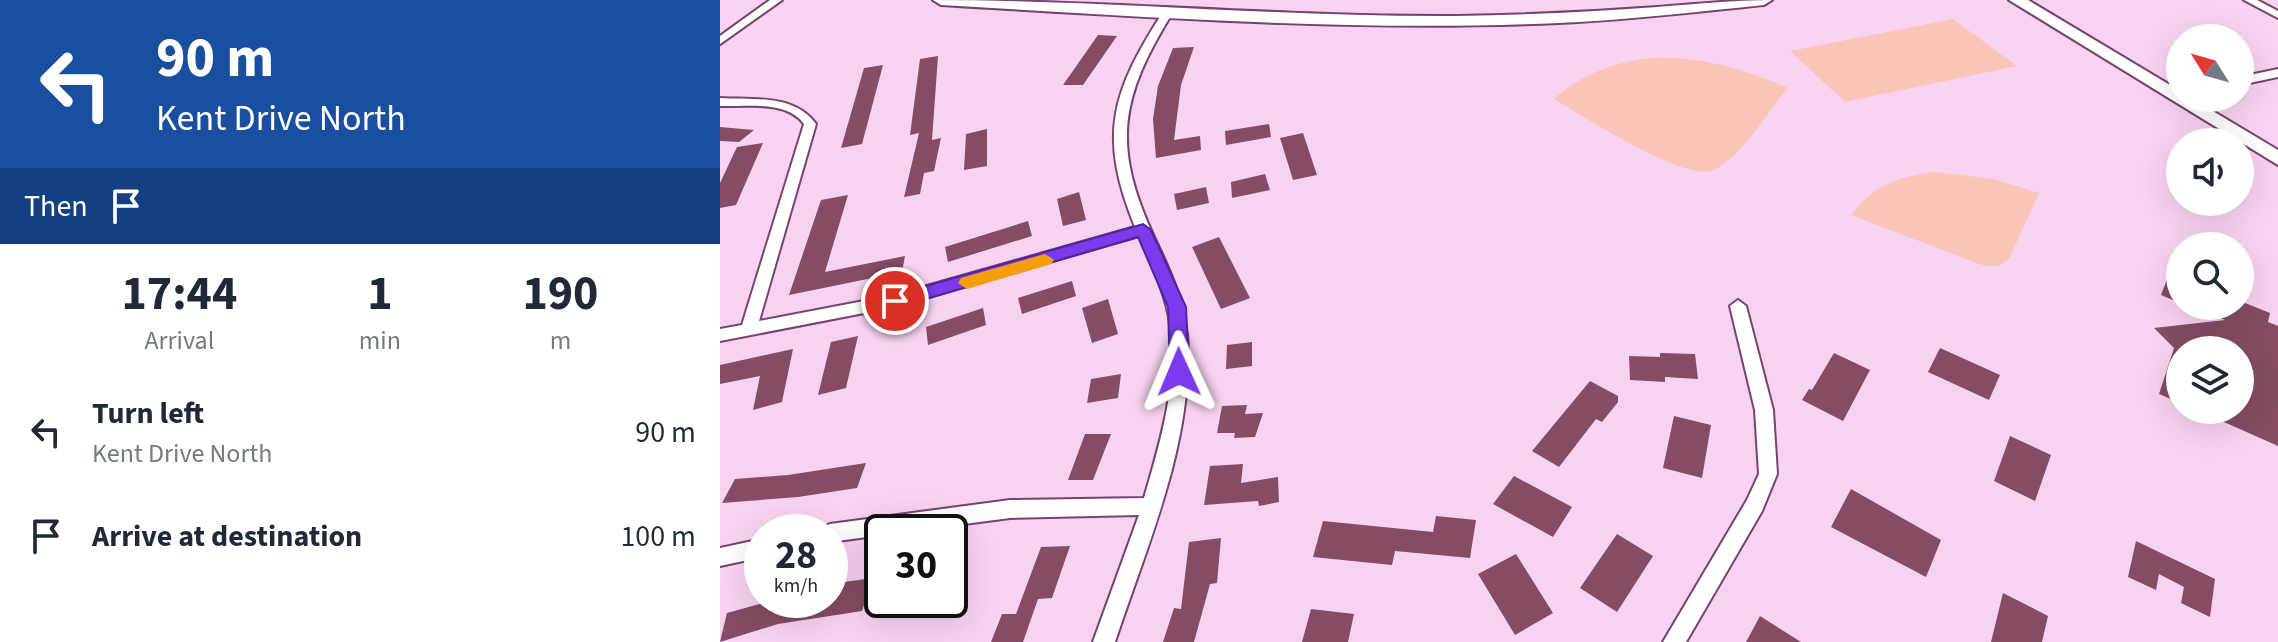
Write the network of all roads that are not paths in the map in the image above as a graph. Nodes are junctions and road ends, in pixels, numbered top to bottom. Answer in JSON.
{"nodes":[{"id":1,"x":777,"y":0,"type":"edge"},
{"id":2,"x":941,"y":0,"type":"edge"},
{"id":3,"x":1764,"y":0,"type":"edge"},
{"id":4,"x":2017,"y":0,"type":"edge"},
{"id":5,"x":2249,"y":0,"type":"edge"},
{"id":6,"x":1168,"y":12,"type":"junction"},
{"id":7,"x":2278,"y":15,"type":"edge"},
{"id":8,"x":720,"y":41,"type":"edge"},
{"id":9,"x":2278,"y":73,"type":"edge"},
{"id":10,"x":2254,"y":78,"type":"edge"},
{"id":11,"x":2166,"y":88,"type":"edge"},
{"id":12,"x":720,"y":102,"type":"edge"},
{"id":13,"x":2204,"y":112,"type":"edge"},
{"id":14,"x":2278,"y":159,"type":"edge"},
{"id":15,"x":1143,"y":230,"type":"junction"},
{"id":16,"x":1738,"y":306,"type":"dead end"},
{"id":17,"x":749,"y":329,"type":"junction"},
{"id":18,"x":720,"y":335,"type":"edge"},
{"id":19,"x":1149,"y":506,"type":"junction"},
{"id":20,"x":848,"y":531,"type":"edge"},
{"id":21,"x":744,"y":552,"type":"edge"},
{"id":22,"x":720,"y":557,"type":"edge"},
{"id":23,"x":1104,"y":642,"type":"edge"},
{"id":24,"x":1674,"y":642,"type":"edge"}],
"edges":[{"from":1,"to":8,"type":"street"},
{"from":2,"to":6,"type":"main road"},
{"from":3,"to":6,"type":"main road"},
{"from":4,"to":11,"type":"main road"},
{"from":5,"to":7,"type":"street"},
{"from":6,"to":15,"type":"street"},
{"from":9,"to":10,"type":"street"},
{"from":12,"to":17,"type":"street"},
{"from":13,"to":14,"type":"main road"},
{"from":15,"to":17,"type":"street"},
{"from":15,"to":19,"type":"street"},
{"from":16,"to":24,"type":"street"},
{"from":17,"to":18,"type":"street"},
{"from":19,"to":20,"type":"street"},
{"from":19,"to":23,"type":"street"},
{"from":21,"to":22,"type":"street"}]}
